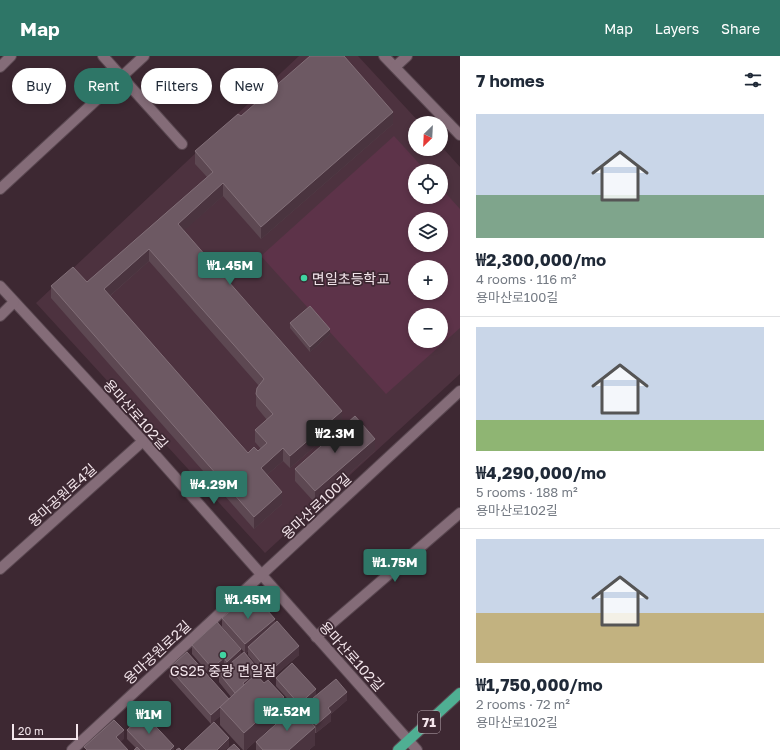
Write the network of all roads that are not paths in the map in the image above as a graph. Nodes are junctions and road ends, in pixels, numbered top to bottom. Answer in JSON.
{"nodes":[{"id":1,"x":11,"y":56,"type":"edge"},
{"id":2,"x":103,"y":56,"type":"edge"},
{"id":3,"x":144,"y":56,"type":"edge"},
{"id":4,"x":384,"y":56,"type":"edge"},
{"id":5,"x":407,"y":56,"type":"edge"},
{"id":6,"x":0,"y":67,"type":"edge"},
{"id":7,"x":395,"y":67,"type":"junction"},
{"id":8,"x":114,"y":68,"type":"edge"},
{"id":9,"x":131,"y":68,"type":"edge"},
{"id":10,"x":133,"y":89,"type":"edge"},
{"id":11,"x":93,"y":104,"type":"edge"},
{"id":12,"x":460,"y":135,"type":"edge"},
{"id":13,"x":182,"y":144,"type":"dead end"},
{"id":14,"x":0,"y":189,"type":"edge"},
{"id":15,"x":0,"y":286,"type":"edge"},
{"id":16,"x":14,"y":302,"type":"junction"},
{"id":17,"x":0,"y":316,"type":"edge"},
{"id":18,"x":460,"y":391,"type":"edge"},
{"id":19,"x":143,"y":442,"type":"junction"},
{"id":20,"x":460,"y":513,"type":"edge"},
{"id":21,"x":0,"y":569,"type":"edge"},
{"id":22,"x":261,"y":575,"type":"junction"},
{"id":23,"x":316,"y":637,"type":"junction"},
{"id":24,"x":460,"y":693,"type":"edge"},
{"id":25,"x":408,"y":741,"type":"junction"},
{"id":26,"x":72,"y":750,"type":"edge"},
{"id":27,"x":398,"y":750,"type":"edge"},
{"id":28,"x":417,"y":750,"type":"edge"}],
"edges":[{"from":1,"to":6,"type":"street"},
{"from":2,"to":8,"type":"street"},
{"from":3,"to":9,"type":"street"},
{"from":4,"to":7,"type":"street"},
{"from":5,"to":7,"type":"street"},
{"from":7,"to":12,"type":"street"},
{"from":10,"to":13,"type":"street"},
{"from":11,"to":14,"type":"street"},
{"from":15,"to":16,"type":"street","name":"용마산로102길"},
{"from":16,"to":17,"type":"street"},
{"from":16,"to":19,"type":"street","name":"용마산로102길"},
{"from":18,"to":22,"type":"street","name":"용마산로100길"},
{"from":19,"to":21,"type":"street","name":"용마공원로4길"},
{"from":19,"to":22,"type":"street","name":"용마산로102길"},
{"from":20,"to":23,"type":"street"},
{"from":22,"to":23,"type":"street","name":"용마산로102길"},
{"from":22,"to":26,"type":"street","name":"용마공원로2길"},
{"from":23,"to":25,"type":"street","name":"용마산로102길"},
{"from":24,"to":25,"type":"main road","number":"71"},
{"from":25,"to":27,"type":"main road","number":"71"},
{"from":25,"to":28,"type":"street","name":"용마산로102길"}]}
